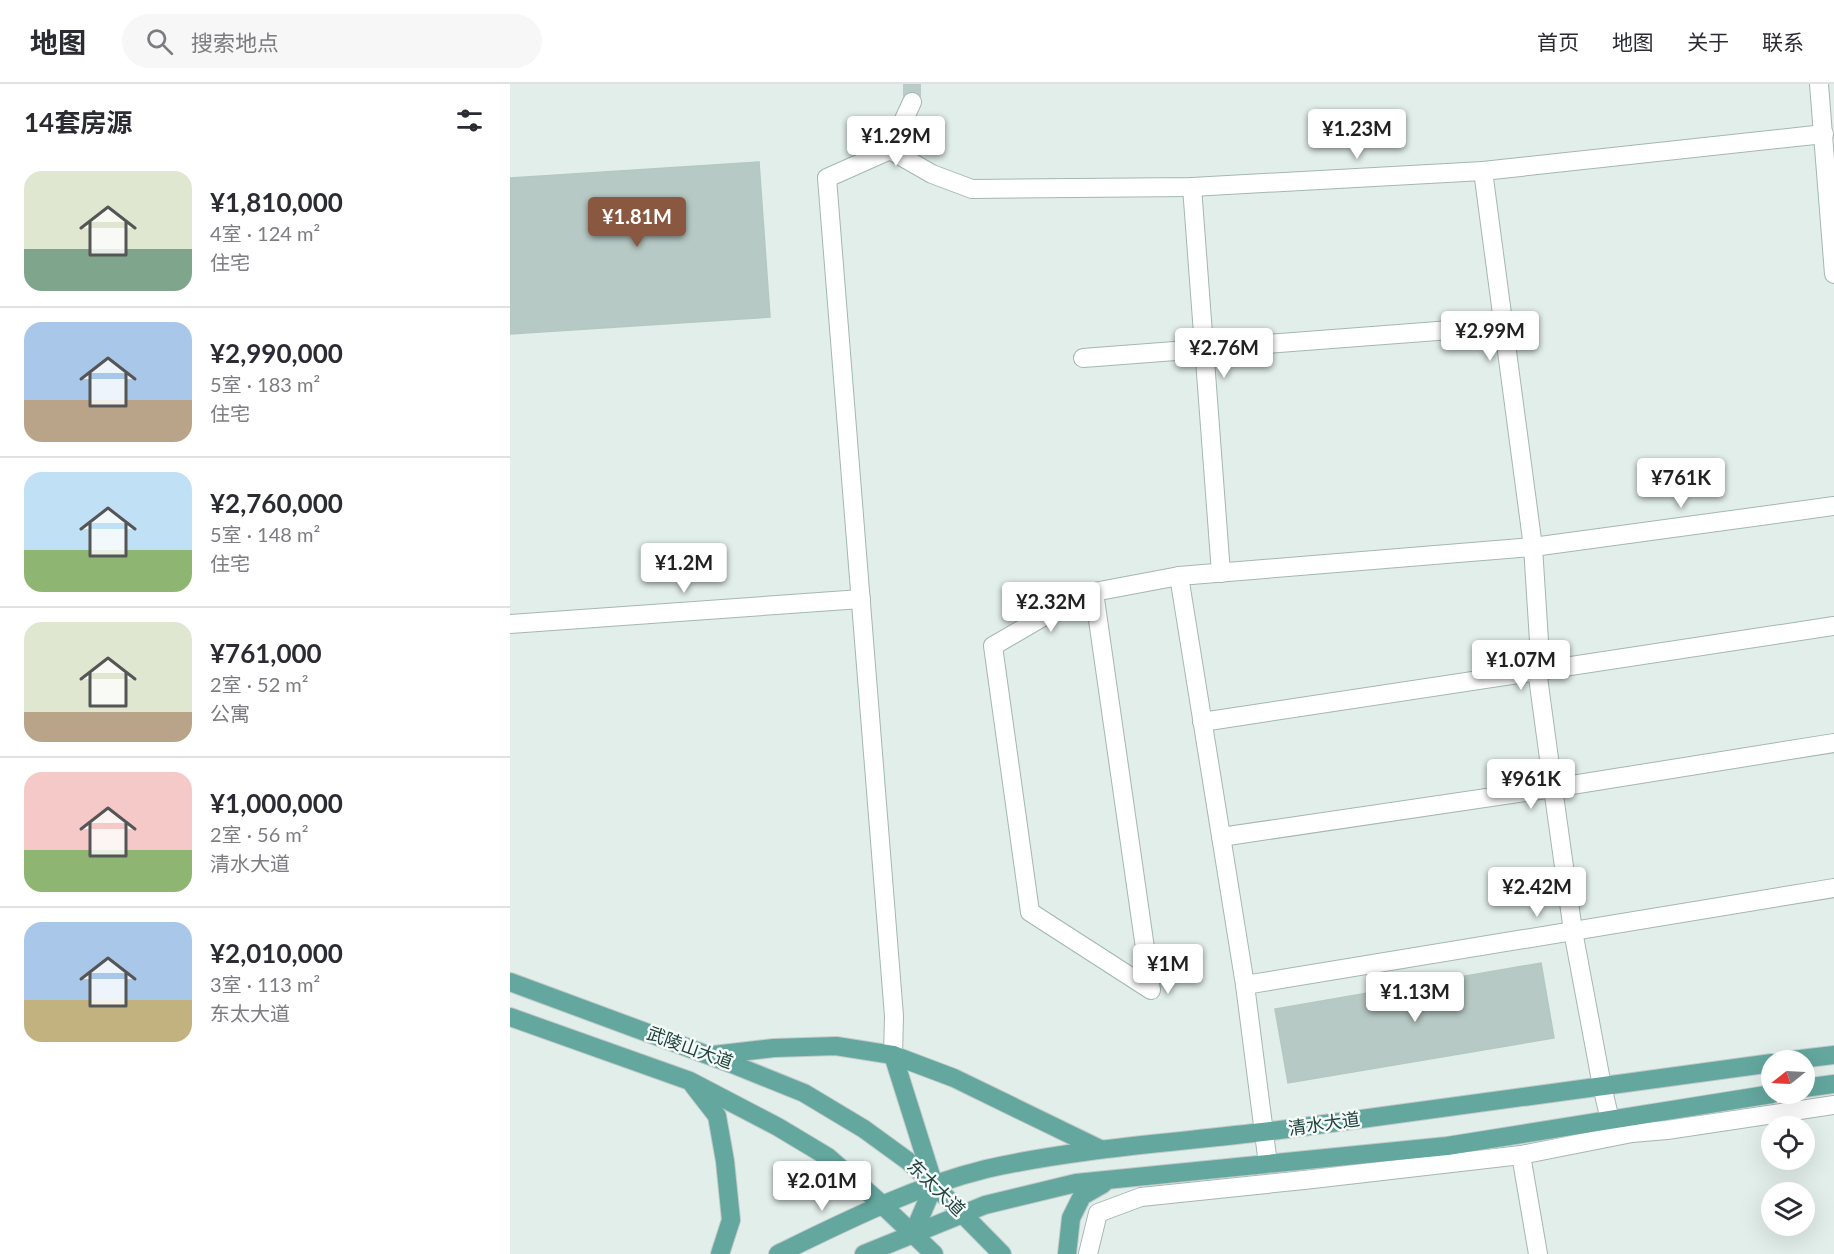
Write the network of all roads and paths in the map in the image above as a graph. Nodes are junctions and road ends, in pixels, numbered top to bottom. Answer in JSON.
{"nodes":[{"id":1,"x":1825,"y":91,"type":"edge"},
{"id":2,"x":912,"y":102,"type":"tunnel mouth"},
{"id":3,"x":1824,"y":134,"type":"junction"},
{"id":4,"x":890,"y":150,"type":"junction"},
{"id":5,"x":1483,"y":171,"type":"junction"},
{"id":6,"x":1831,"y":184,"type":"edge"},
{"id":7,"x":1191,"y":187,"type":"junction"},
{"id":8,"x":1834,"y":262,"type":"edge"},
{"id":9,"x":1503,"y":326,"type":"junction"},
{"id":10,"x":1204,"y":348,"type":"junction"},
{"id":11,"x":1083,"y":357,"type":"dead end"},
{"id":12,"x":1834,"y":506,"type":"edge"},
{"id":13,"x":1533,"y":547,"type":"junction"},
{"id":14,"x":1221,"y":573,"type":"junction"},
{"id":15,"x":1179,"y":576,"type":"junction"},
{"id":16,"x":1094,"y":592,"type":"junction"},
{"id":17,"x":861,"y":599,"type":"junction"},
{"id":18,"x":510,"y":624,"type":"edge"},
{"id":19,"x":1834,"y":626,"type":"edge"},
{"id":20,"x":1537,"y":670,"type":"junction"},
{"id":21,"x":1202,"y":722,"type":"junction"},
{"id":22,"x":1834,"y":743,"type":"edge"},
{"id":23,"x":1552,"y":789,"type":"junction"},
{"id":24,"x":1221,"y":837,"type":"junction"},
{"id":25,"x":1834,"y":888,"type":"edge"},
{"id":26,"x":1573,"y":931,"type":"junction"},
{"id":27,"x":510,"y":982,"type":"edge"},
{"id":28,"x":1245,"y":985,"type":"junction"},
{"id":29,"x":510,"y":1017,"type":"edge"},
{"id":30,"x":893,"y":1054,"type":"junction"},
{"id":31,"x":709,"y":1055,"type":"junction"},
{"id":32,"x":1834,"y":1055,"type":"edge"},
{"id":33,"x":1815,"y":1057,"type":"edge"},
{"id":34,"x":1761,"y":1064,"type":"edge"},
{"id":35,"x":690,"y":1081,"type":"junction"},
{"id":36,"x":1834,"y":1084,"type":"edge"},
{"id":37,"x":1602,"y":1086,"type":"junction"},
{"id":38,"x":1815,"y":1087,"type":"edge"},
{"id":39,"x":1761,"y":1096,"type":"edge"},
{"id":40,"x":1834,"y":1106,"type":"edge"},
{"id":41,"x":1610,"y":1120,"type":"junction"},
{"id":42,"x":864,"y":1130,"type":"joint"},
{"id":43,"x":1263,"y":1132,"type":"junction"},
{"id":44,"x":1100,"y":1149,"type":"junction"},
{"id":45,"x":1521,"y":1155,"type":"junction"},
{"id":46,"x":1268,"y":1164,"type":"junction"},
{"id":47,"x":1108,"y":1180,"type":"junction"},
{"id":48,"x":934,"y":1185,"type":"junction"},
{"id":49,"x":882,"y":1205,"type":"junction"},
{"id":50,"x":963,"y":1214,"type":"junction"},
{"id":51,"x":913,"y":1234,"type":"junction"},
{"id":52,"x":720,"y":1254,"type":"edge"},
{"id":53,"x":778,"y":1254,"type":"edge"},
{"id":54,"x":864,"y":1254,"type":"edge"},
{"id":55,"x":934,"y":1254,"type":"edge"},
{"id":56,"x":1002,"y":1254,"type":"edge"},
{"id":57,"x":1067,"y":1254,"type":"edge"},
{"id":58,"x":1088,"y":1254,"type":"edge"},
{"id":59,"x":1538,"y":1254,"type":"edge"}],
"edges":[{"from":1,"to":3,"type":"street"},
{"from":2,"to":4,"type":"street"},
{"from":3,"to":5,"type":"street"},
{"from":3,"to":6,"type":"street"},
{"from":4,"to":7,"type":"street"},
{"from":4,"to":17,"type":"street"},
{"from":5,"to":7,"type":"street"},
{"from":5,"to":9,"type":"street"},
{"from":6,"to":8,"type":"street"},
{"from":7,"to":10,"type":"street"},
{"from":9,"to":10,"type":"street"},
{"from":9,"to":13,"type":"street"},
{"from":10,"to":11,"type":"street"},
{"from":10,"to":14,"type":"street"},
{"from":12,"to":13,"type":"street"},
{"from":13,"to":14,"type":"street"},
{"from":13,"to":20,"type":"street"},
{"from":14,"to":15,"type":"street"},
{"from":15,"to":16,"type":"street"},
{"from":15,"to":21,"type":"street"},
{"from":16,"to":16,"type":"street"},
{"from":17,"to":18,"type":"street"},
{"from":17,"to":30,"type":"street"},
{"from":19,"to":20,"type":"street"},
{"from":20,"to":21,"type":"street"},
{"from":20,"to":23,"type":"street"},
{"from":21,"to":24,"type":"street"},
{"from":22,"to":23,"type":"street"},
{"from":23,"to":24,"type":"street"},
{"from":23,"to":26,"type":"street"},
{"from":24,"to":28,"type":"street"},
{"from":25,"to":26,"type":"street"},
{"from":26,"to":28,"type":"street"},
{"from":26,"to":37,"type":"street"},
{"from":27,"to":31,"type":"main road","name":"武陵山大道"},
{"from":28,"to":43,"type":"street"},
{"from":29,"to":35,"type":"main road","name":"武陵山大道"},
{"from":30,"to":31,"type":"main road"},
{"from":30,"to":44,"type":"main road"},
{"from":30,"to":48,"type":"main road"},
{"from":31,"to":42,"type":"main road","name":"武陵山大道"},
{"from":32,"to":33,"type":"main road"},
{"from":34,"to":37,"type":"main road","name":"清水大道"},
{"from":35,"to":49,"type":"main road","name":"武陵山大道"},
{"from":35,"to":52,"type":"main road"},
{"from":36,"to":38,"type":"main road"},
{"from":37,"to":41,"type":"street"},
{"from":37,"to":43,"type":"main road","name":"清水大道"},
{"from":39,"to":41,"type":"main road","name":"清水大道"},
{"from":40,"to":45,"type":"street"},
{"from":41,"to":46,"type":"main road","name":"清水大道"},
{"from":42,"to":48,"type":"main road","name":"东太大道"},
{"from":43,"to":44,"type":"main road","name":"清水大道"},
{"from":43,"to":46,"type":"street"},
{"from":44,"to":48,"type":"main road","name":"清水大道"},
{"from":45,"to":58,"type":"street"},
{"from":45,"to":59,"type":"street"},
{"from":46,"to":47,"type":"main road","name":"清水大道"},
{"from":47,"to":50,"type":"main road","name":"清水大道"},
{"from":47,"to":57,"type":"main road"},
{"from":48,"to":49,"type":"main road","name":"清水大道"},
{"from":48,"to":50,"type":"main road","name":"东太大道"},
{"from":48,"to":51,"type":"main road"},
{"from":49,"to":51,"type":"main road"},
{"from":49,"to":53,"type":"main road","name":"清水大道"},
{"from":50,"to":51,"type":"main road","name":"清水大道"},
{"from":50,"to":56,"type":"main road","name":"东太大道"},
{"from":51,"to":54,"type":"main road","name":"清水大道"},
{"from":51,"to":55,"type":"main road"}]}
